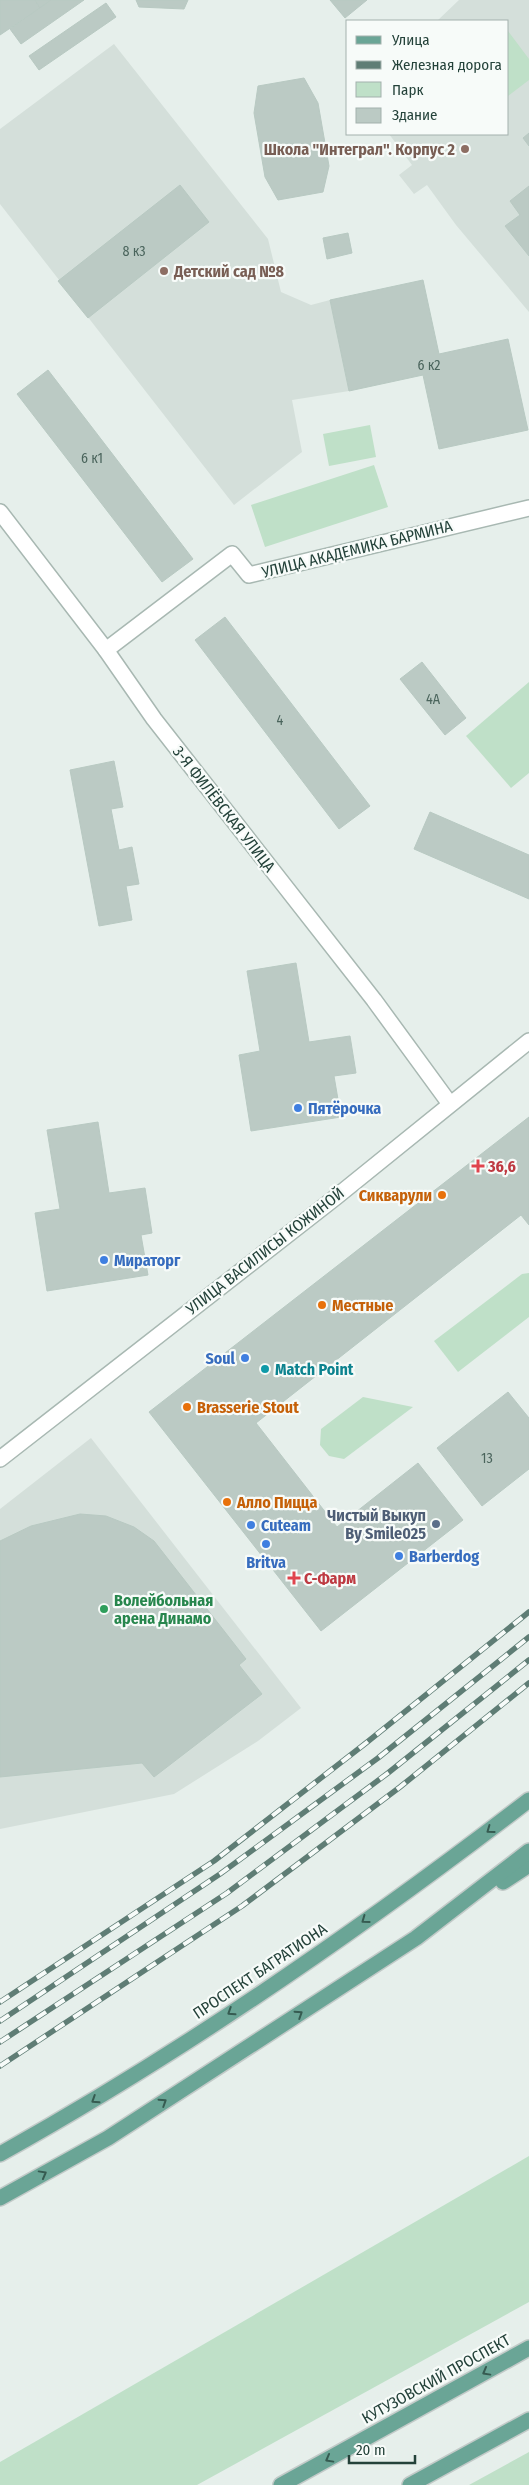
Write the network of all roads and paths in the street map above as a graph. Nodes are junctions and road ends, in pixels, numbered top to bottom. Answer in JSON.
{"nodes":[{"id":1,"x":529,"y":508,"type":"edge"},
{"id":2,"x":0,"y":512,"type":"edge"},
{"id":3,"x":106,"y":650,"type":"junction"},
{"id":4,"x":529,"y":1041,"type":"edge"},
{"id":5,"x":450,"y":1104,"type":"junction"},
{"id":6,"x":0,"y":1460,"type":"edge"},
{"id":7,"x":529,"y":1800,"type":"edge"},
{"id":8,"x":529,"y":1850,"type":"edge"},
{"id":9,"x":529,"y":1865,"type":"edge"},
{"id":10,"x":416,"y":1938,"type":"junction"},
{"id":11,"x":0,"y":2154,"type":"edge"},
{"id":12,"x":0,"y":2198,"type":"edge"},
{"id":13,"x":529,"y":2348,"type":"edge"},
{"id":14,"x":529,"y":2420,"type":"edge"},
{"id":15,"x":281,"y":2485,"type":"edge"},
{"id":16,"x":410,"y":2485,"type":"edge"}],
"edges":[{"from":1,"to":3,"type":"street","name":"УЛИЦА АКАДЕМИКА БАРМИНА"},
{"from":2,"to":3,"type":"street","name":"3-Я ФИЛЁВСКАЯ УЛИЦА"},
{"from":3,"to":5,"type":"street","name":"3-Я ФИЛЁВСКАЯ УЛИЦА"},
{"from":4,"to":5,"type":"street","name":"УЛИЦА ВАСИЛИСЫ КОЖИНОЙ"},
{"from":5,"to":6,"type":"street","name":"УЛИЦА ВАСИЛИСЫ КОЖИНОЙ"},
{"from":7,"to":11,"type":"main road","name":"ПРОСПЕКТ БАГРАТИОНА","one_way":true},
{"from":8,"to":10,"type":"main road"},
{"from":9,"to":10,"type":"main road"},
{"from":12,"to":10,"type":"main road","one_way":true},
{"from":13,"to":15,"type":"main road","name":"КУТУЗОВСКИЙ ПРОСПЕКТ","one_way":true},
{"from":14,"to":16,"type":"main road"}]}
